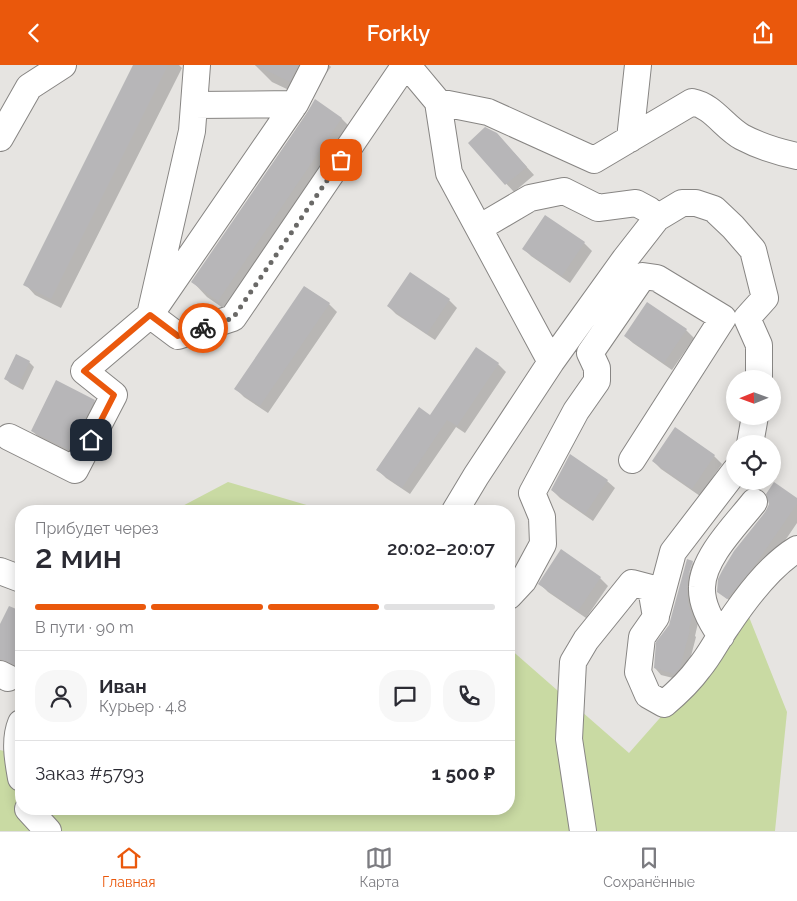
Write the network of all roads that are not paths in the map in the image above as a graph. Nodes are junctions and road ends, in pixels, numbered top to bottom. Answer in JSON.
{"nodes":[{"id":1,"x":63,"y":65,"type":"edge"},
{"id":2,"x":197,"y":65,"type":"edge"},
{"id":3,"x":315,"y":65,"type":"edge"},
{"id":4,"x":406,"y":65,"type":"edge"},
{"id":5,"x":638,"y":65,"type":"edge"},
{"id":6,"x":39,"y":72,"type":"edge"},
{"id":7,"x":438,"y":103,"type":"junction"},
{"id":8,"x":295,"y":104,"type":"junction"},
{"id":9,"x":194,"y":105,"type":"junction"},
{"id":10,"x":0,"y":138,"type":"edge"},
{"id":11,"x":630,"y":139,"type":"junction"},
{"id":12,"x":797,"y":156,"type":"edge"},
{"id":13,"x":657,"y":218,"type":"junction"},
{"id":14,"x":479,"y":228,"type":"junction"},
{"id":15,"x":150,"y":315,"type":"junction"},
{"id":16,"x":735,"y":318,"type":"junction"},
{"id":17,"x":551,"y":362,"type":"junction"},
{"id":18,"x":759,"y":370,"type":"edge"},
{"id":19,"x":4,"y":446,"type":"edge"},
{"id":20,"x":632,"y":460,"type":"dead end"},
{"id":21,"x":726,"y":483,"type":"edge"},
{"id":22,"x":754,"y":502,"type":"dead end"},
{"id":23,"x":459,"y":505,"type":"edge"},
{"id":24,"x":797,"y":549,"type":"edge"},
{"id":25,"x":0,"y":571,"type":"edge"},
{"id":26,"x":15,"y":577,"type":"edge"},
{"id":27,"x":515,"y":590,"type":"edge"},
{"id":28,"x":656,"y":617,"type":"junction"},
{"id":29,"x":721,"y":636,"type":"junction"},
{"id":30,"x":33,"y":815,"type":"edge"},
{"id":31,"x":48,"y":831,"type":"edge"},
{"id":32,"x":583,"y":831,"type":"edge"}],
"edges":[{"from":1,"to":6,"type":"street"},
{"from":2,"to":9,"type":"street"},
{"from":3,"to":8,"type":"street"},
{"from":4,"to":7,"type":"street"},
{"from":4,"to":15,"type":"street"},
{"from":5,"to":11,"type":"street"},
{"from":6,"to":10,"type":"street"},
{"from":7,"to":11,"type":"street"},
{"from":7,"to":14,"type":"street"},
{"from":8,"to":9,"type":"street"},
{"from":8,"to":15,"type":"street"},
{"from":9,"to":15,"type":"street"},
{"from":11,"to":12,"type":"street"},
{"from":13,"to":14,"type":"street"},
{"from":13,"to":16,"type":"street"},
{"from":13,"to":17,"type":"street"},
{"from":14,"to":17,"type":"street"},
{"from":15,"to":19,"type":"street"},
{"from":16,"to":18,"type":"street"},
{"from":16,"to":20,"type":"street"},
{"from":16,"to":27,"type":"street"},
{"from":17,"to":23,"type":"street"},
{"from":21,"to":28,"type":"street"},
{"from":22,"to":29,"type":"street"},
{"from":24,"to":29,"type":"street"},
{"from":25,"to":26,"type":"street"},
{"from":28,"to":29,"type":"street"},
{"from":28,"to":32,"type":"street"},
{"from":30,"to":31,"type":"street"}]}
